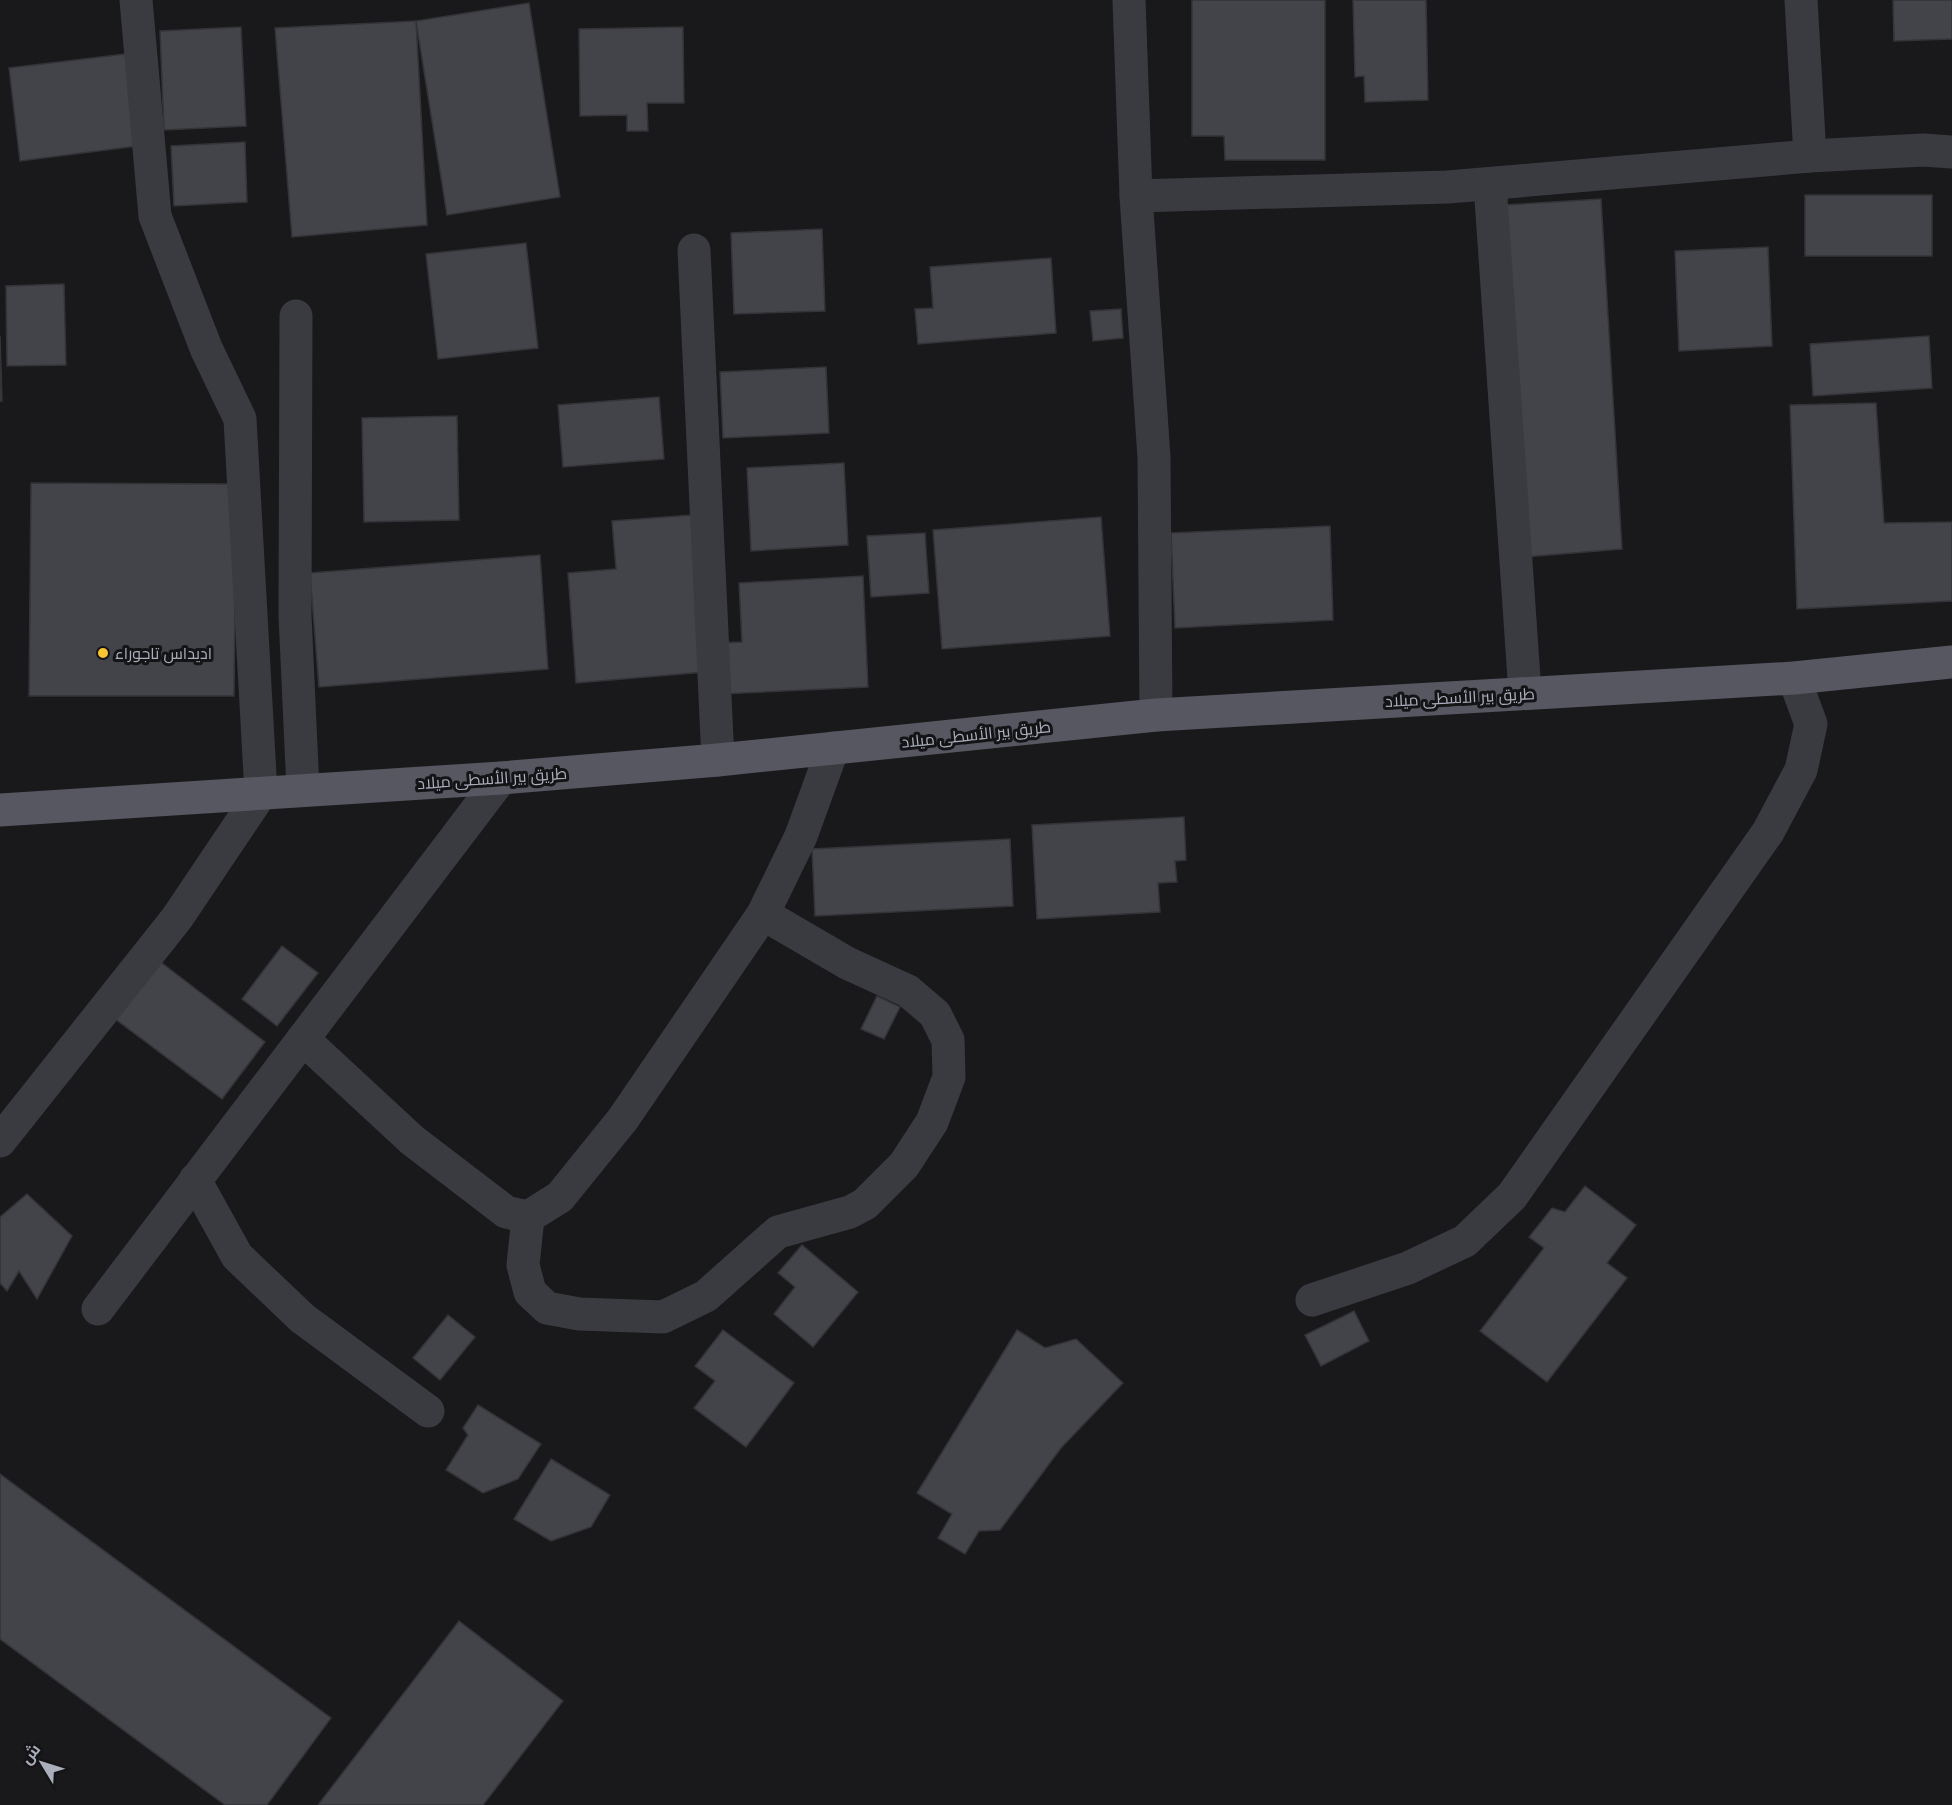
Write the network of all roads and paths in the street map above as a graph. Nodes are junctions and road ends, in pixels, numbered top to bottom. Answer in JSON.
{"nodes":[{"id":1,"x":136,"y":0,"type":"edge"},
{"id":2,"x":1129,"y":0,"type":"edge"},
{"id":3,"x":1801,"y":0,"type":"edge"},
{"id":4,"x":1952,"y":153,"type":"edge"},
{"id":5,"x":1810,"y":156,"type":"junction"},
{"id":6,"x":1490,"y":184,"type":"junction"},
{"id":7,"x":1136,"y":196,"type":"junction"},
{"id":8,"x":694,"y":250,"type":"dead end"},
{"id":9,"x":296,"y":316,"type":"dead end"},
{"id":10,"x":1952,"y":662,"type":"edge"},
{"id":11,"x":1794,"y":678,"type":"junction"},
{"id":12,"x":1525,"y":693,"type":"junction"},
{"id":13,"x":1156,"y":715,"type":"junction"},
{"id":14,"x":833,"y":748,"type":"junction"},
{"id":15,"x":718,"y":760,"type":"junction"},
{"id":16,"x":501,"y":778,"type":"junction"},
{"id":17,"x":303,"y":790,"type":"junction"},
{"id":18,"x":261,"y":793,"type":"junction"},
{"id":19,"x":0,"y":810,"type":"edge"},
{"id":20,"x":763,"y":914,"type":"junction"},
{"id":21,"x":303,"y":1039,"type":"junction"},
{"id":22,"x":0,"y":1141,"type":"edge"},
{"id":23,"x":195,"y":1180,"type":"junction"},
{"id":24,"x":528,"y":1217,"type":"junction"},
{"id":25,"x":1312,"y":1300,"type":"dead end"},
{"id":26,"x":98,"y":1309,"type":"dead end"},
{"id":27,"x":428,"y":1411,"type":"dead end"}],
"edges":[{"from":1,"to":18,"type":"street"},
{"from":2,"to":7,"type":"street"},
{"from":3,"to":5,"type":"street"},
{"from":4,"to":5,"type":"street"},
{"from":5,"to":6,"type":"street"},
{"from":6,"to":7,"type":"street"},
{"from":6,"to":12,"type":"street"},
{"from":7,"to":13,"type":"street"},
{"from":8,"to":15,"type":"street"},
{"from":9,"to":17,"type":"street"},
{"from":10,"to":11,"type":"main road","name":"طريق بير الأسطى ميلاد"},
{"from":11,"to":12,"type":"main road","name":"طريق بير الأسطى ميلاد"},
{"from":11,"to":25,"type":"street"},
{"from":12,"to":13,"type":"main road","name":"طريق بير الأسطى ميلاد"},
{"from":13,"to":14,"type":"main road","name":"طريق بير الأسطى ميلاد"},
{"from":14,"to":15,"type":"main road","name":"طريق بير الأسطى ميلاد"},
{"from":14,"to":20,"type":"street"},
{"from":15,"to":16,"type":"main road","name":"طريق بير الأسطى ميلاد"},
{"from":16,"to":17,"type":"main road","name":"طريق بير الأسطى ميلاد"},
{"from":16,"to":21,"type":"street"},
{"from":17,"to":18,"type":"main road","name":"طريق بير الأسطى ميلاد"},
{"from":18,"to":19,"type":"main road","name":"طريق بير الأسطى ميلاد"},
{"from":18,"to":22,"type":"street"},
{"from":20,"to":24,"type":"street"},
{"from":20,"to":24,"type":"street"},
{"from":21,"to":23,"type":"street"},
{"from":21,"to":24,"type":"street"},
{"from":23,"to":26,"type":"street"},
{"from":23,"to":27,"type":"street"}]}
